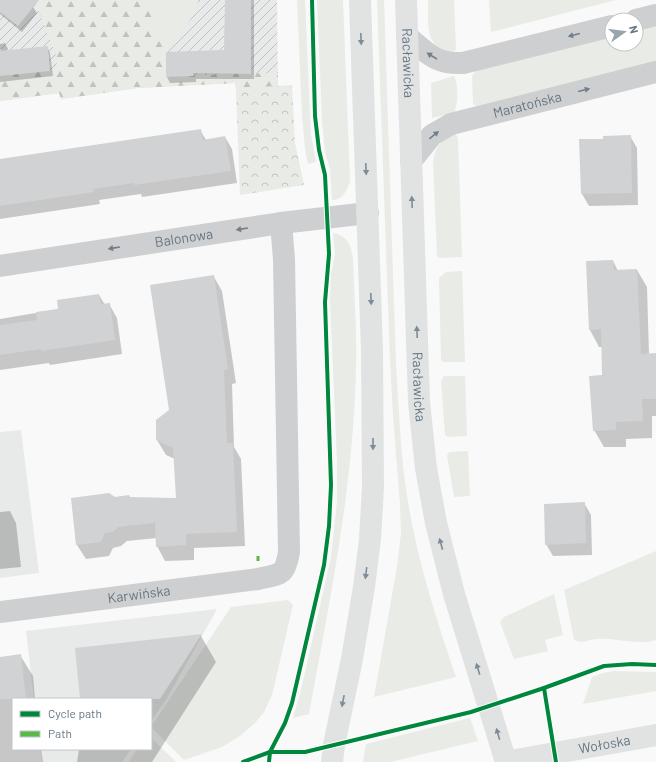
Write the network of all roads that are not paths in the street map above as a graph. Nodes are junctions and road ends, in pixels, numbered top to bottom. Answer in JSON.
{"nodes":[{"id":1,"x":360,"y":0,"type":"edge"},
{"id":2,"x":406,"y":0,"type":"edge"},
{"id":3,"x":656,"y":15,"type":"edge"},
{"id":4,"x":644,"y":18,"type":"edge"},
{"id":5,"x":604,"y":28,"type":"edge"},
{"id":6,"x":407,"y":36,"type":"junction"},
{"id":7,"x":656,"y":72,"type":"edge"},
{"id":8,"x":411,"y":161,"type":"junction"},
{"id":9,"x":368,"y":213,"type":"junction"},
{"id":10,"x":281,"y":223,"type":"junction"},
{"id":11,"x":0,"y":266,"type":"edge"},
{"id":12,"x":0,"y":612,"type":"edge"},
{"id":13,"x":656,"y":735,"type":"edge"},
{"id":14,"x":332,"y":762,"type":"edge"},
{"id":15,"x":505,"y":762,"type":"edge"}],
"edges":[{"from":1,"to":9,"type":"main road","one_way":true},
{"from":2,"to":6,"type":"main road","name":"Racławicka"},
{"from":3,"to":4,"type":"street"},
{"from":5,"to":6,"type":"street","one_way":true},
{"from":6,"to":8,"type":"main road","name":"Racławicka"},
{"from":8,"to":7,"type":"street","name":"Maratońska","one_way":true},
{"from":15,"to":8,"type":"main road","name":"Racławicka","one_way":true},
{"from":9,"to":10,"type":"street","name":"Balonowa"},
{"from":9,"to":14,"type":"main road","one_way":true},
{"from":10,"to":11,"type":"street","name":"Balonowa","one_way":true},
{"from":10,"to":12,"type":"street","name":"Karwińska"},
{"from":13,"to":15,"type":"main road","name":"Wołoska"}]}
